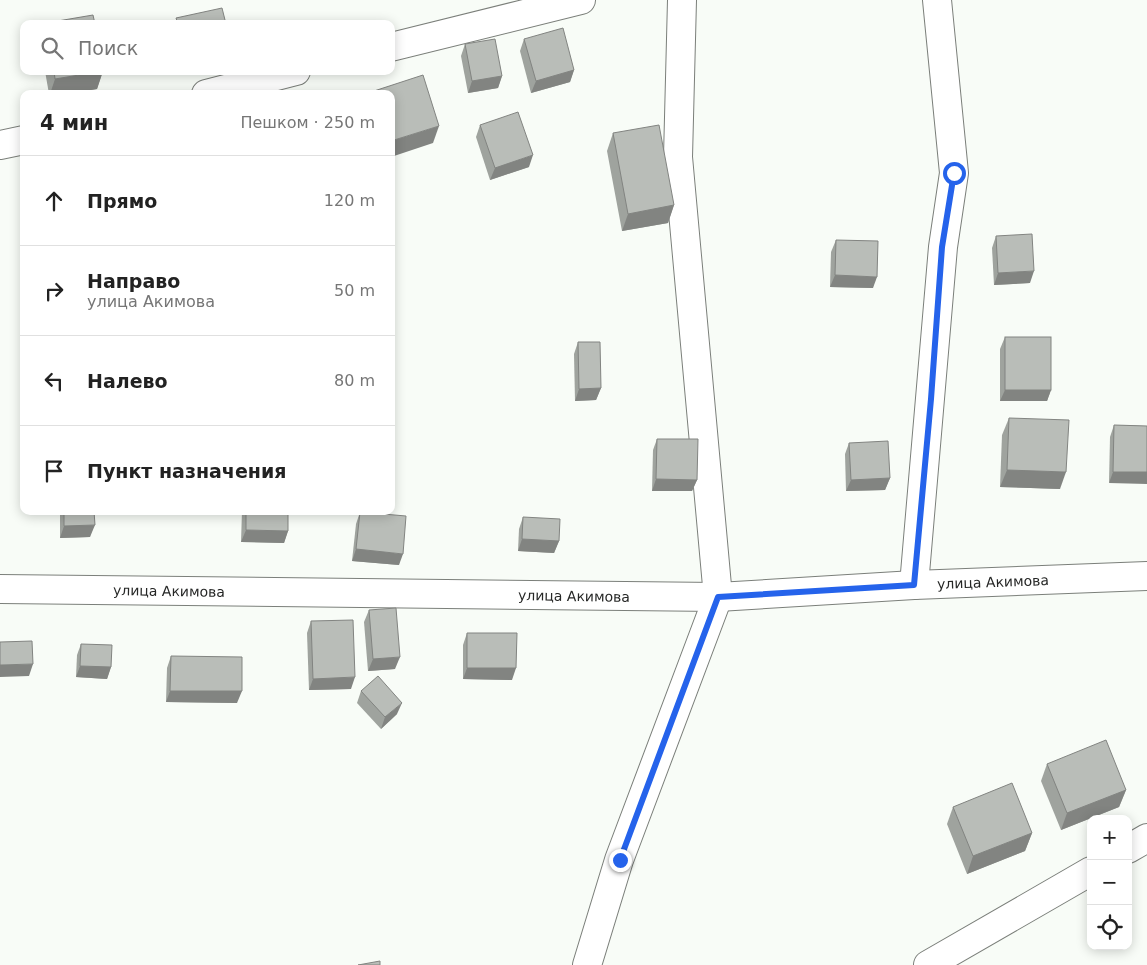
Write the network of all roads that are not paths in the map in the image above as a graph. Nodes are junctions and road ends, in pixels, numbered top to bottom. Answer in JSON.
{"nodes":[{"id":1,"x":581,"y":0,"type":"edge"},
{"id":2,"x":682,"y":0,"type":"edge"},
{"id":3,"x":937,"y":0,"type":"edge"},
{"id":4,"x":395,"y":47,"type":"edge"},
{"id":5,"x":280,"y":75,"type":"edge"},
{"id":6,"x":222,"y":90,"type":"edge"},
{"id":7,"x":20,"y":141,"type":"edge"},
{"id":8,"x":0,"y":146,"type":"edge"},
{"id":9,"x":1147,"y":576,"type":"edge"},
{"id":10,"x":914,"y":585,"type":"junction"},
{"id":11,"x":0,"y":589,"type":"edge"},
{"id":12,"x":718,"y":597,"type":"junction"},
{"id":13,"x":1147,"y":838,"type":"edge"},
{"id":14,"x":1132,"y":847,"type":"edge"},
{"id":15,"x":1087,"y":873,"type":"edge"},
{"id":16,"x":586,"y":965,"type":"edge"},
{"id":17,"x":928,"y":965,"type":"edge"}],
"edges":[{"from":1,"to":4,"type":"street"},
{"from":2,"to":12,"type":"street"},
{"from":3,"to":10,"type":"street"},
{"from":5,"to":6,"type":"street"},
{"from":7,"to":8,"type":"street"},
{"from":9,"to":10,"type":"street","name":"улица Акимова"},
{"from":10,"to":12,"type":"street","name":"улица Акимова"},
{"from":11,"to":12,"type":"street","name":"улица Акимова"},
{"from":12,"to":16,"type":"street"},
{"from":13,"to":14,"type":"street"},
{"from":15,"to":17,"type":"street"}]}
